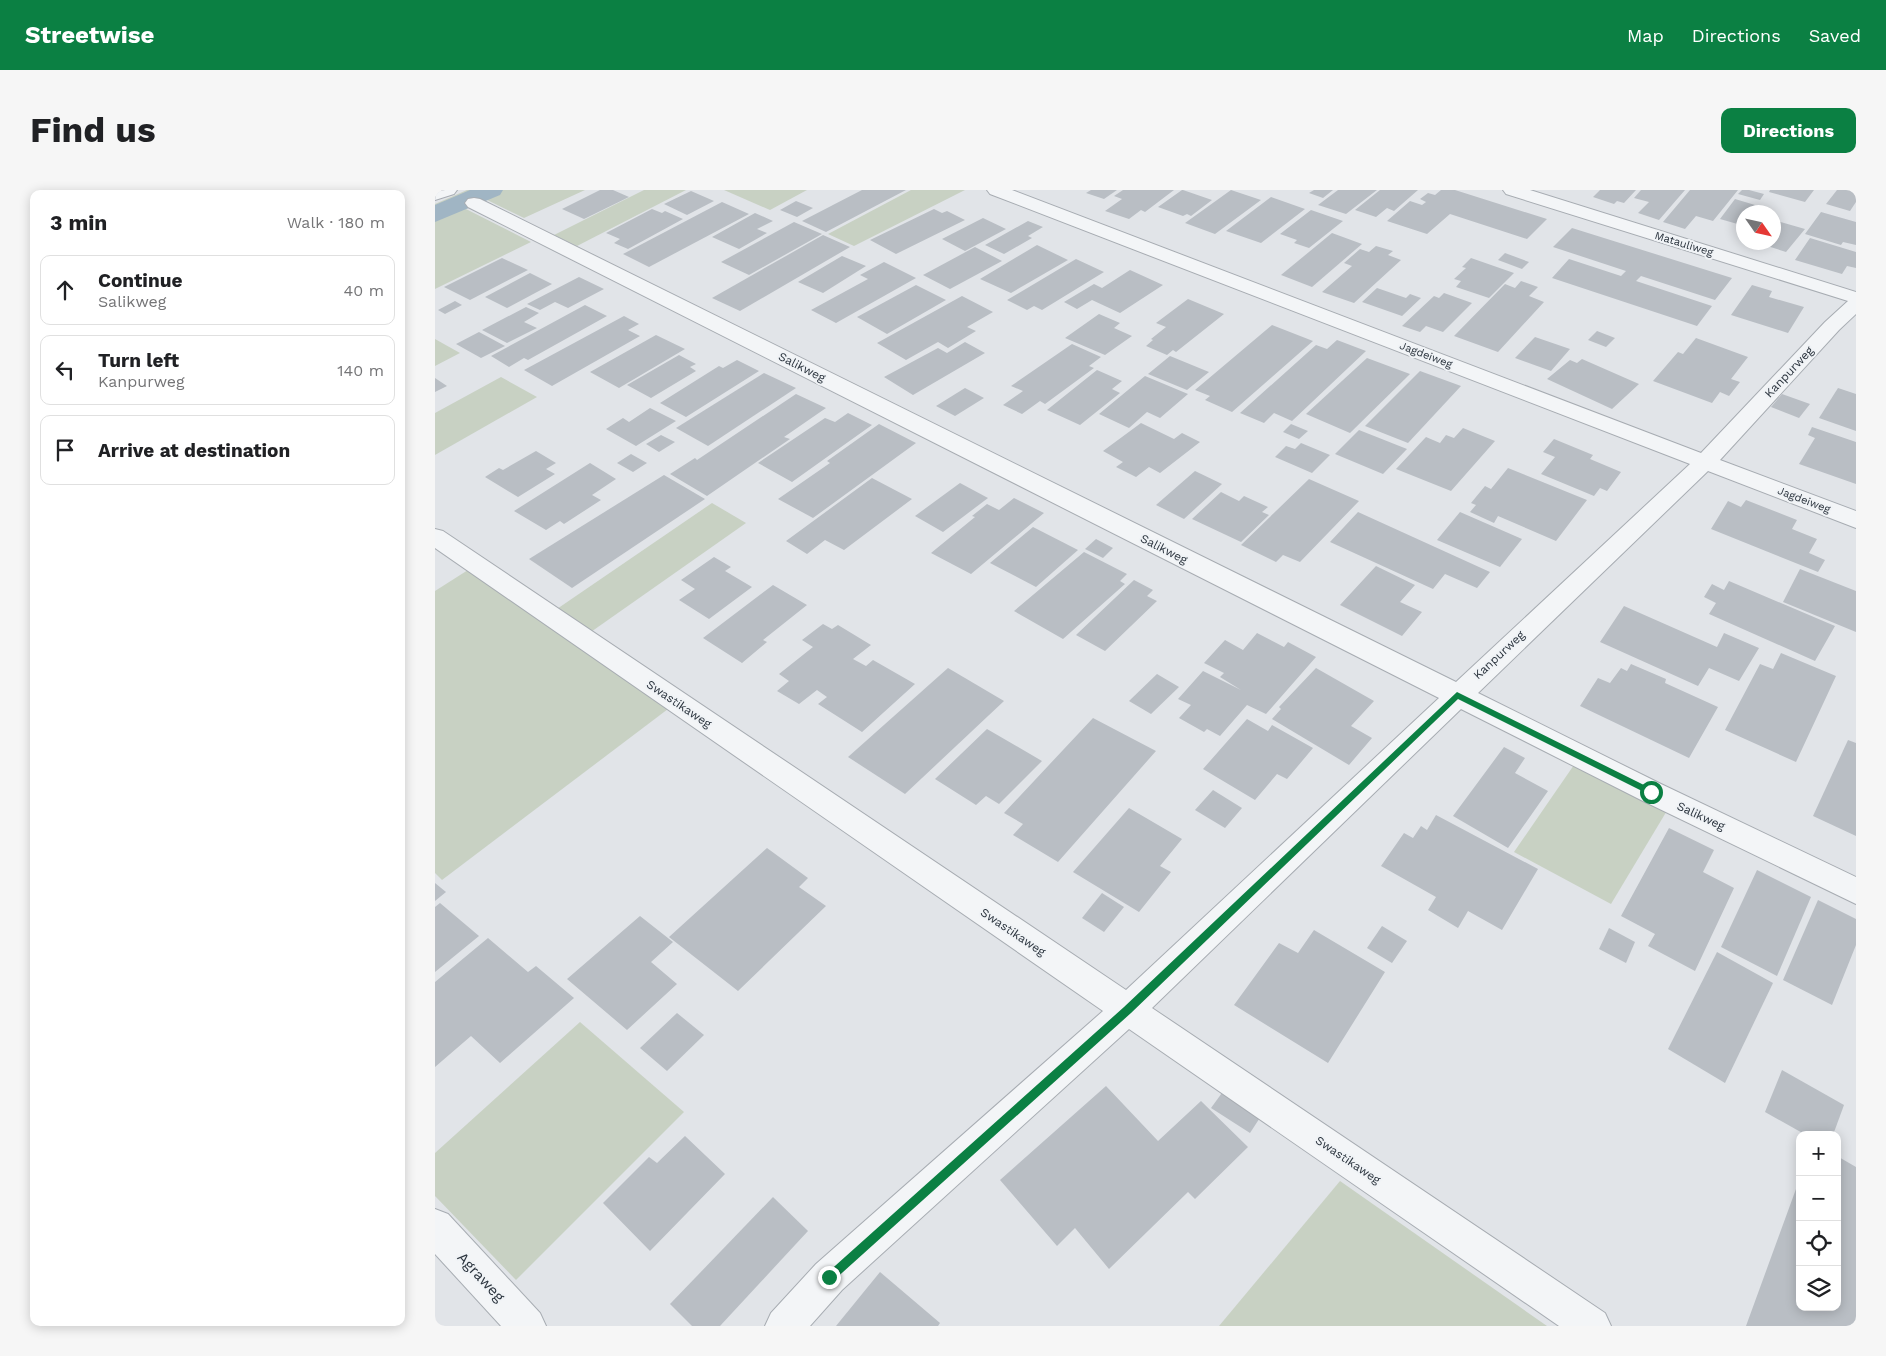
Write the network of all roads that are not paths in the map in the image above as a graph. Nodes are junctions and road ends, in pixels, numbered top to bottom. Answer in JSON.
{"nodes":[{"id":1,"x":448,"y":190,"type":"edge"},
{"id":2,"x":996,"y":190,"type":"edge"},
{"id":3,"x":1512,"y":190,"type":"edge"},
{"id":4,"x":435,"y":195,"type":"edge"},
{"id":5,"x":474,"y":203,"type":"dead end"},
{"id":6,"x":1856,"y":298,"type":"edge"},
{"id":7,"x":1856,"y":304,"type":"edge"},
{"id":8,"x":1705,"y":462,"type":"junction"},
{"id":9,"x":1856,"y":520,"type":"edge"},
{"id":10,"x":435,"y":537,"type":"edge"},
{"id":11,"x":1457,"y":695,"type":"junction"},
{"id":12,"x":1856,"y":891,"type":"edge"},
{"id":13,"x":1127,"y":1010,"type":"junction"},
{"id":14,"x":435,"y":1227,"type":"edge"},
{"id":15,"x":527,"y":1326,"type":"edge"},
{"id":16,"x":784,"y":1326,"type":"edge"},
{"id":17,"x":1592,"y":1326,"type":"edge"}],
"edges":[{"from":1,"to":4,"type":"street"},
{"from":2,"to":8,"type":"street","name":"Jagdeiweg"},
{"from":3,"to":6,"type":"street","name":"Matauliweg"},
{"from":5,"to":11,"type":"street","name":"Salikweg"},
{"from":7,"to":8,"type":"street","name":"Kanpurweg"},
{"from":8,"to":9,"type":"street","name":"Jagdeiweg"},
{"from":8,"to":11,"type":"street","name":"Kanpurweg"},
{"from":10,"to":13,"type":"street","name":"Swastikaweg"},
{"from":11,"to":12,"type":"street","name":"Salikweg"},
{"from":11,"to":13,"type":"street","name":"Kanpurweg"},
{"from":13,"to":16,"type":"street","name":"Kanpurweg"},
{"from":13,"to":17,"type":"street","name":"Swastikaweg"},
{"from":14,"to":15,"type":"street","name":"Agraweg"}]}
